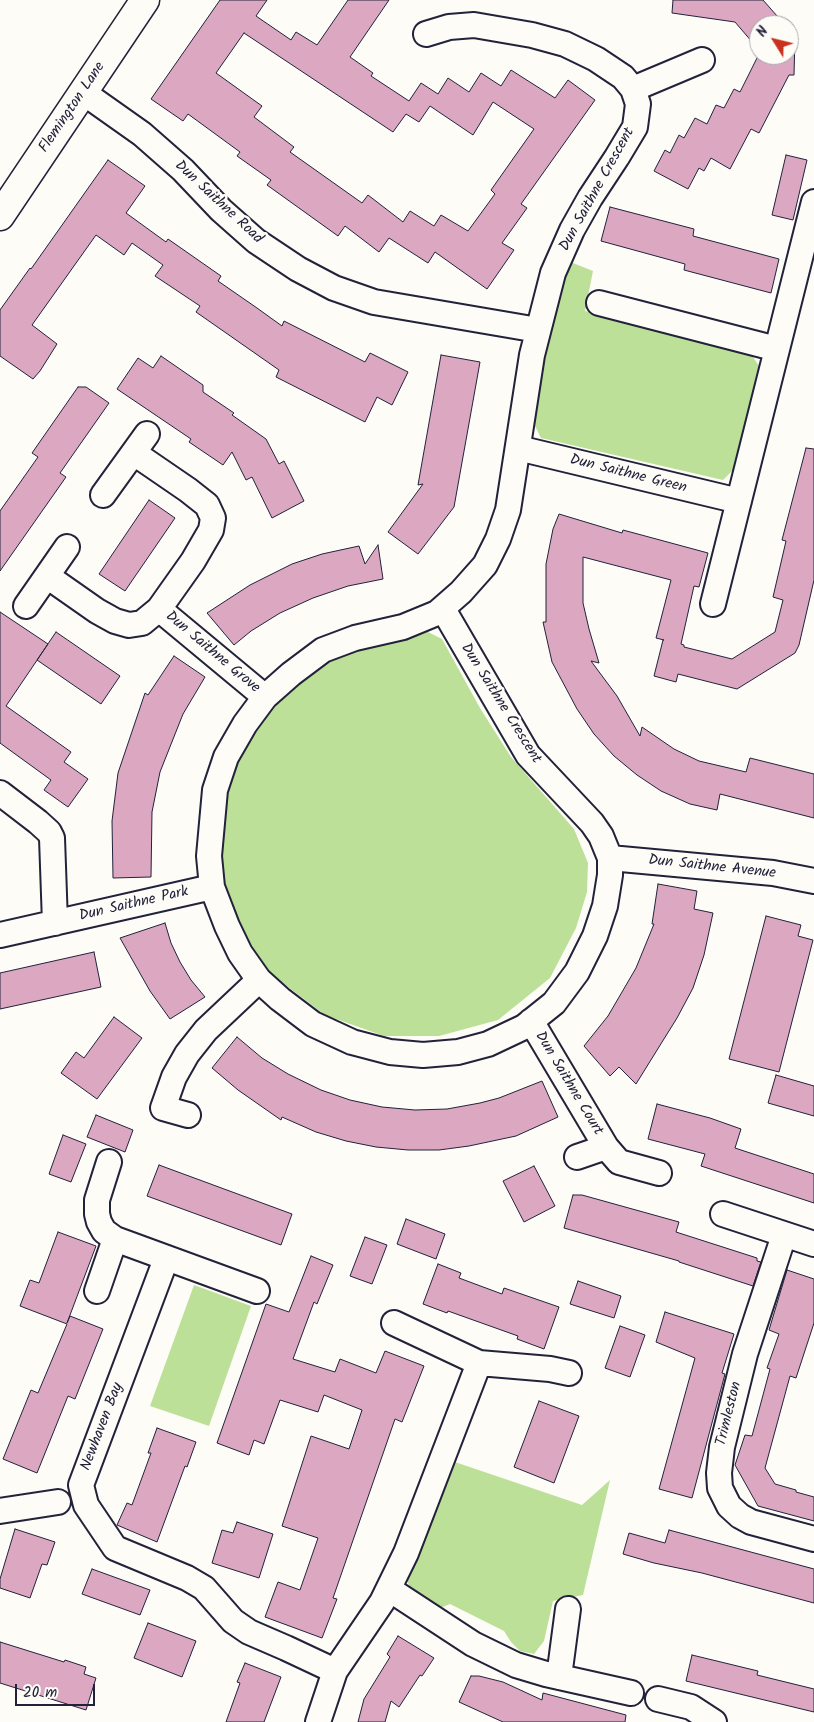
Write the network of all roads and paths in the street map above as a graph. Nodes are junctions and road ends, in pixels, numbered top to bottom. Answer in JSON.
{"nodes":[{"id":1,"x":145,"y":0,"type":"edge"},
{"id":2,"x":426,"y":34,"type":"dead end"},
{"id":3,"x":702,"y":60,"type":"dead end"},
{"id":4,"x":632,"y":89,"type":"junction"},
{"id":5,"x":84,"y":92,"type":"junction"},
{"id":6,"x":814,"y":202,"type":"edge"},
{"id":7,"x":0,"y":216,"type":"edge"},
{"id":8,"x":599,"y":303,"type":"dead end"},
{"id":9,"x":538,"y":330,"type":"junction"},
{"id":10,"x":777,"y":349,"type":"junction"},
{"id":11,"x":518,"y":448,"type":"junction"},
{"id":12,"x":103,"y":495,"type":"dead end"},
{"id":13,"x":739,"y":502,"type":"junction"},
{"id":14,"x":67,"y":547,"type":"dead end"},
{"id":15,"x":47,"y":576,"type":"junction"},
{"id":16,"x":713,"y":604,"type":"dead end"},
{"id":17,"x":26,"y":606,"type":"dead end"},
{"id":18,"x":159,"y":609,"type":"junction"},
{"id":19,"x":443,"y":609,"type":"junction"},
{"id":20,"x":265,"y":697,"type":"junction"},
{"id":21,"x":0,"y":794,"type":"edge"},
{"id":22,"x":610,"y":858,"type":"junction"},
{"id":23,"x":814,"y":882,"type":"edge"},
{"id":24,"x":212,"y":887,"type":"junction"},
{"id":25,"x":55,"y":923,"type":"junction"},
{"id":26,"x":0,"y":935,"type":"edge"},
{"id":27,"x":259,"y":980,"type":"junction"},
{"id":28,"x":531,"y":1021,"type":"junction"},
{"id":29,"x":188,"y":1115,"type":"dead end"},
{"id":30,"x":606,"y":1147,"type":"junction"},
{"id":31,"x":577,"y":1157,"type":"dead end"},
{"id":32,"x":109,"y":1162,"type":"dead end"},
{"id":33,"x":659,"y":1173,"type":"dead end"},
{"id":34,"x":723,"y":1214,"type":"dead end"},
{"id":35,"x":784,"y":1235,"type":"junction"},
{"id":36,"x":115,"y":1239,"type":"junction"},
{"id":37,"x":814,"y":1244,"type":"edge"},
{"id":38,"x":166,"y":1259,"type":"junction"},
{"id":39,"x":97,"y":1291,"type":"dead end"},
{"id":40,"x":256,"y":1291,"type":"dead end"},
{"id":41,"x":394,"y":1323,"type":"dead end"},
{"id":42,"x":479,"y":1363,"type":"junction"},
{"id":43,"x":569,"y":1373,"type":"dead end"},
{"id":44,"x":58,"y":1502,"type":"dead end"},
{"id":45,"x":0,"y":1510,"type":"edge"},
{"id":46,"x":814,"y":1539,"type":"edge"},
{"id":47,"x":389,"y":1589,"type":"junction"},
{"id":48,"x":568,"y":1609,"type":"dead end"},
{"id":49,"x":335,"y":1671,"type":"junction"},
{"id":50,"x":559,"y":1677,"type":"junction"},
{"id":51,"x":631,"y":1693,"type":"dead end"},
{"id":52,"x":658,"y":1699,"type":"dead end"},
{"id":53,"x":318,"y":1722,"type":"edge"},
{"id":54,"x":714,"y":1722,"type":"edge"}],
"edges":[{"from":1,"to":5,"type":"street","name":"Flemington Lane"},
{"from":2,"to":4,"type":"street"},
{"from":3,"to":4,"type":"street"},
{"from":4,"to":9,"type":"street","name":"Dun Saithne Crescent"},
{"from":5,"to":7,"type":"street","name":"Flemington Lane"},
{"from":5,"to":9,"type":"street","name":"Dun Saithne Road"},
{"from":6,"to":10,"type":"street"},
{"from":8,"to":10,"type":"street"},
{"from":9,"to":11,"type":"street","name":"Dun Saithne Crescent"},
{"from":10,"to":13,"type":"street"},
{"from":11,"to":13,"type":"street","name":"Dun Saithne Green"},
{"from":11,"to":19,"type":"street","name":"Dun Saithne Crescent"},
{"from":12,"to":18,"type":"street","name":"Dun Saithne Grove"},
{"from":13,"to":16,"type":"street"},
{"from":14,"to":15,"type":"street"},
{"from":15,"to":17,"type":"street"},
{"from":15,"to":18,"type":"street","name":"Dun Saithne Grove"},
{"from":18,"to":20,"type":"street","name":"Dun Saithne Grove"},
{"from":19,"to":20,"type":"street","name":"Dun Saithne Crescent"},
{"from":19,"to":22,"type":"street","name":"Dun Saithne Crescent"},
{"from":20,"to":24,"type":"street","name":"Dun Saithne Crescent"},
{"from":21,"to":25,"type":"street"},
{"from":22,"to":23,"type":"street","name":"Dun Saithne Avenue"},
{"from":22,"to":28,"type":"street","name":"Dun Saithne Crescent"},
{"from":24,"to":25,"type":"street","name":"Dun Saithne Park"},
{"from":24,"to":27,"type":"street","name":"Dun Saithne Crescent"},
{"from":25,"to":26,"type":"street","name":"Dun Saithne Park"},
{"from":27,"to":28,"type":"street","name":"Dun Saithne Crescent"},
{"from":27,"to":29,"type":"street"},
{"from":28,"to":30,"type":"street","name":"Dun Saithne Court"},
{"from":30,"to":31,"type":"street","name":"Dun Saithne Court"},
{"from":30,"to":33,"type":"street","name":"Dun Saithne Court"},
{"from":32,"to":36,"type":"street"},
{"from":34,"to":35,"type":"street"},
{"from":35,"to":37,"type":"street"},
{"from":35,"to":46,"type":"street","name":"Trimleston"},
{"from":36,"to":38,"type":"street"},
{"from":36,"to":39,"type":"street"},
{"from":38,"to":40,"type":"street"},
{"from":38,"to":49,"type":"street","name":"Newhaven Bay"},
{"from":41,"to":42,"type":"street"},
{"from":42,"to":43,"type":"street"},
{"from":42,"to":47,"type":"street"},
{"from":44,"to":45,"type":"street"},
{"from":47,"to":49,"type":"street"},
{"from":47,"to":50,"type":"street"},
{"from":48,"to":50,"type":"street"},
{"from":49,"to":53,"type":"street"},
{"from":50,"to":51,"type":"street"},
{"from":52,"to":54,"type":"street"}]}
